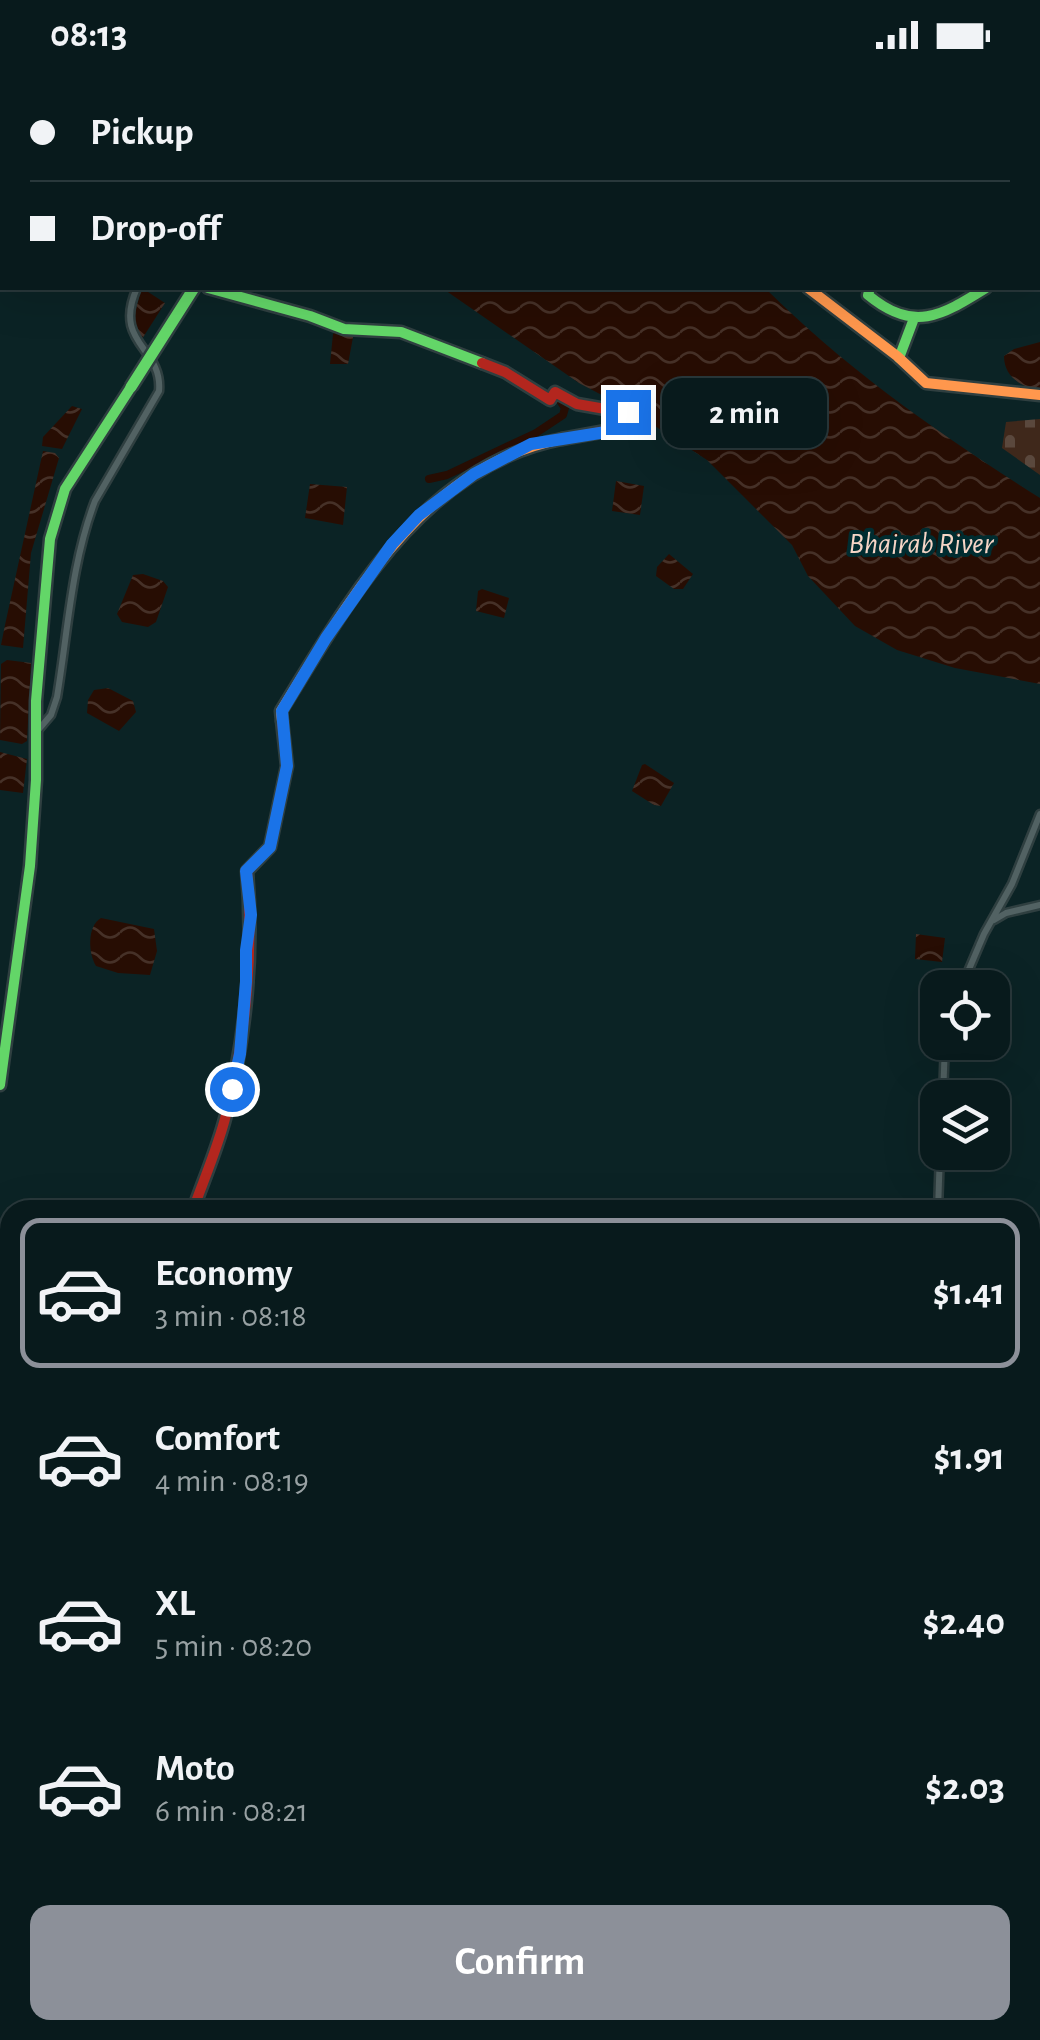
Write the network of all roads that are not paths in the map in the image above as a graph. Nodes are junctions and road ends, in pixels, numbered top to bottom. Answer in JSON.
{"nodes":[{"id":1,"x":136,"y":290,"type":"edge"},
{"id":2,"x":193,"y":290,"type":"edge"},
{"id":3,"x":215,"y":290,"type":"edge"},
{"id":4,"x":811,"y":290,"type":"edge"},
{"id":5,"x":870,"y":290,"type":"edge"},
{"id":6,"x":982,"y":290,"type":"edge"},
{"id":7,"x":913,"y":321,"type":"junction"},
{"id":8,"x":899,"y":358,"type":"junction"},
{"id":9,"x":1040,"y":395,"type":"edge"},
{"id":10,"x":36,"y":735,"type":"junction"},
{"id":11,"x":1040,"y":814,"type":"edge"},
{"id":12,"x":1040,"y":906,"type":"edge"},
{"id":13,"x":991,"y":922,"type":"junction"},
{"id":14,"x":970,"y":970,"type":"edge"},
{"id":15,"x":0,"y":1085,"type":"edge"},
{"id":16,"x":939,"y":1170,"type":"edge"},
{"id":17,"x":197,"y":1200,"type":"edge"},
{"id":18,"x":938,"y":1200,"type":"edge"}],
"edges":[{"from":1,"to":10,"type":"street"},
{"from":2,"to":10,"type":"main road","bridge":true},
{"from":3,"to":17,"type":"main road"},
{"from":4,"to":8,"type":"main road"},
{"from":5,"to":7,"type":"main road"},
{"from":6,"to":7,"type":"main road"},
{"from":7,"to":8,"type":"main road"},
{"from":8,"to":9,"type":"main road"},
{"from":10,"to":15,"type":"main road"},
{"from":11,"to":13,"type":"street"},
{"from":12,"to":13,"type":"street"},
{"from":13,"to":14,"type":"street"},
{"from":16,"to":18,"type":"street"}]}
